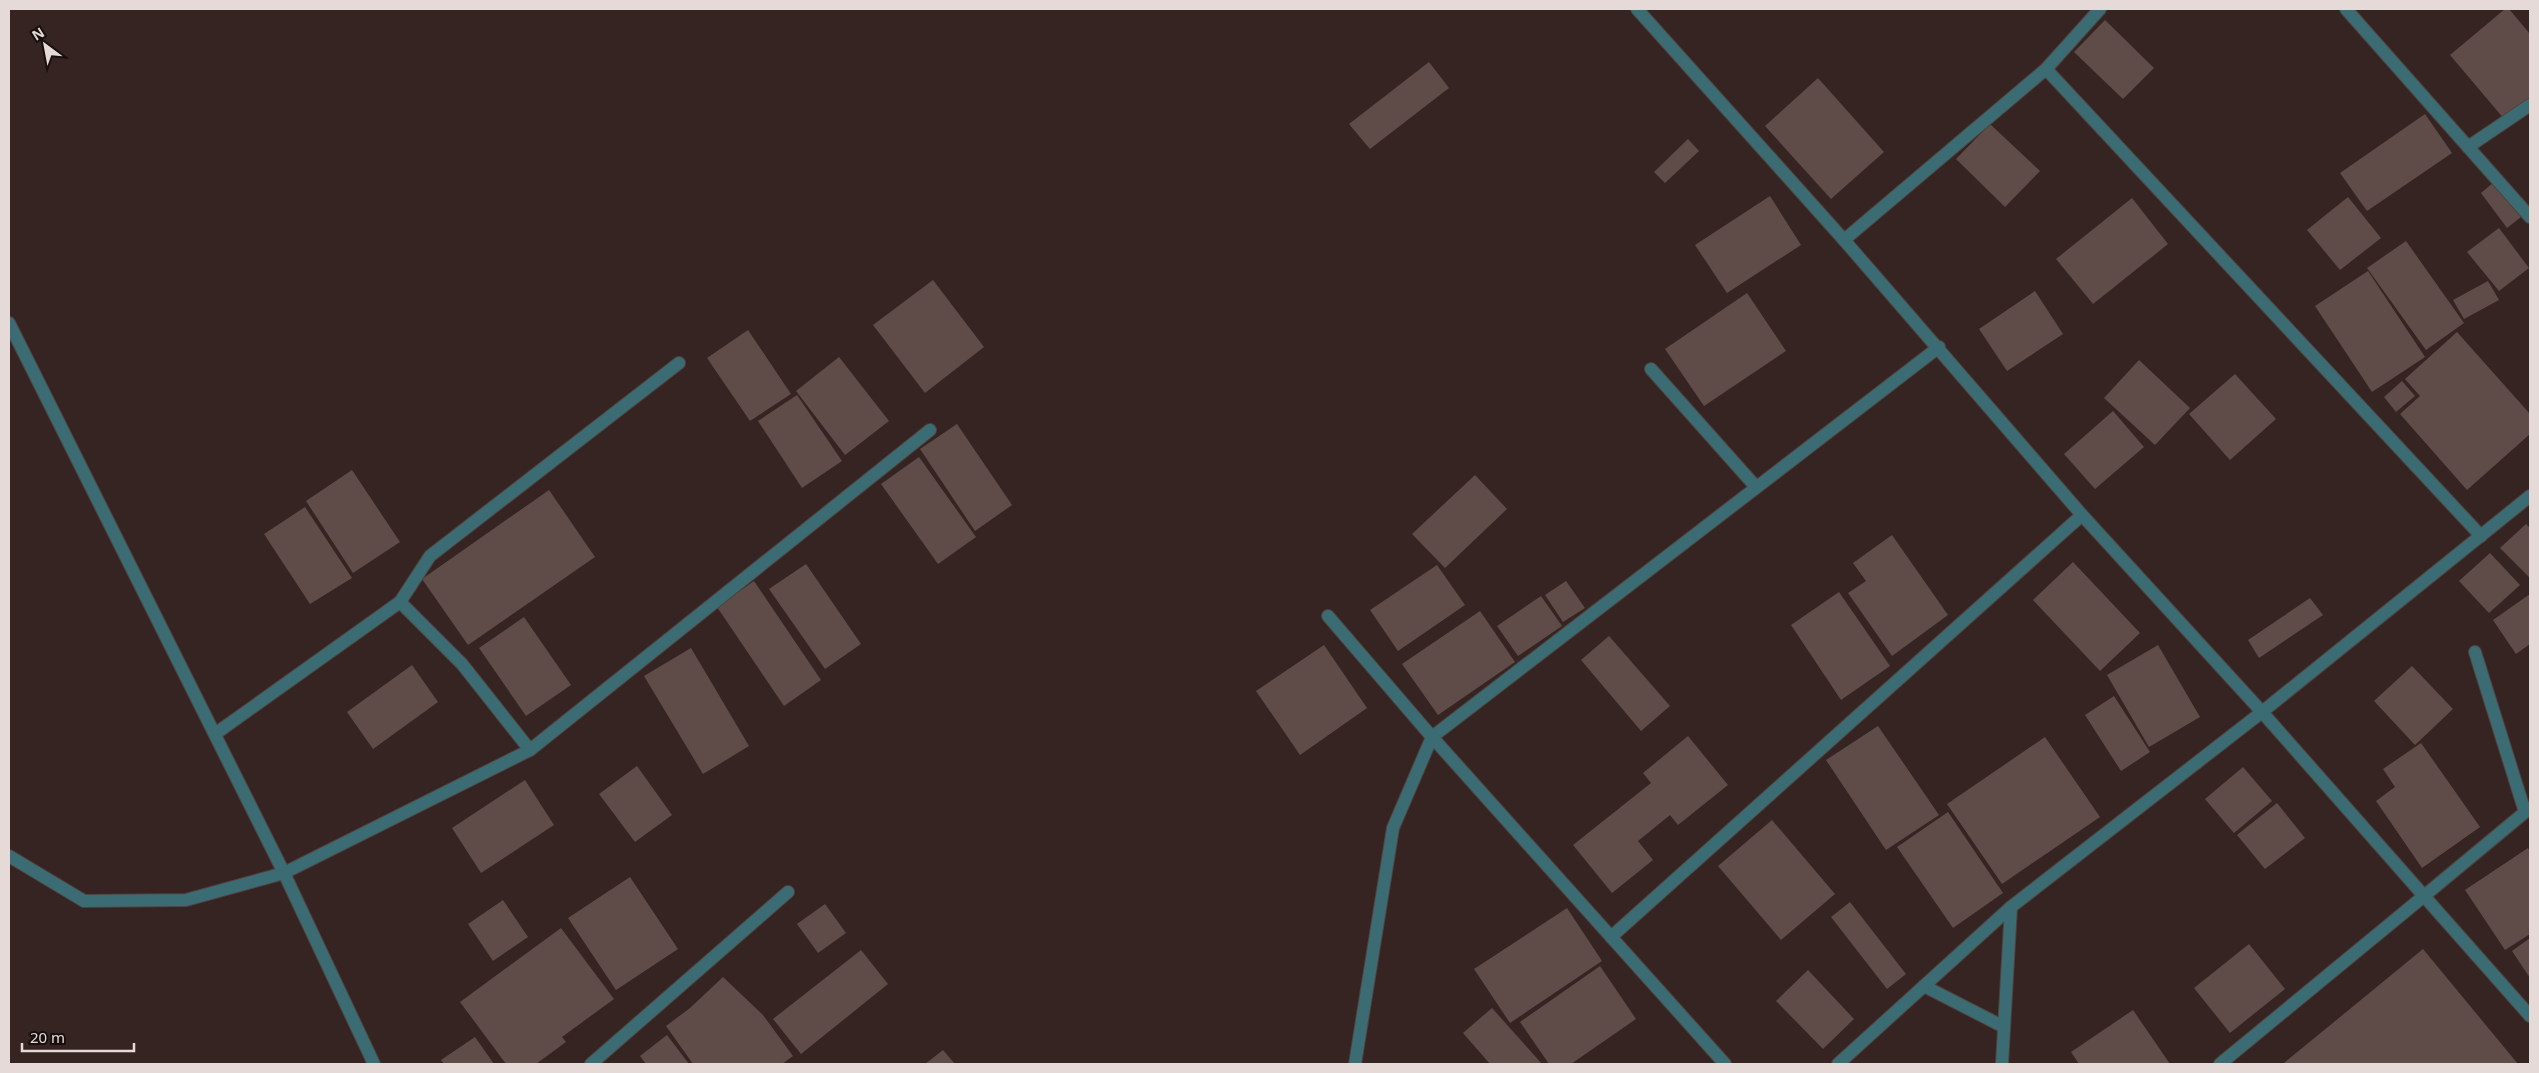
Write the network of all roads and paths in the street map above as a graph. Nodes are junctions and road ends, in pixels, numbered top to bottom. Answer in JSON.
{"nodes":[{"id":1,"x":1638,"y":9,"type":"edge"},
{"id":2,"x":2100,"y":9,"type":"edge"},
{"id":3,"x":2346,"y":9,"type":"edge"},
{"id":4,"x":2046,"y":69,"type":"junction"},
{"id":5,"x":2530,"y":105,"type":"edge"},
{"id":6,"x":2468,"y":147,"type":"junction"},
{"id":7,"x":2530,"y":217,"type":"edge"},
{"id":8,"x":1844,"y":240,"type":"junction"},
{"id":9,"x":9,"y":323,"type":"edge"},
{"id":10,"x":1939,"y":347,"type":"junction"},
{"id":11,"x":679,"y":363,"type":"dead end"},
{"id":12,"x":1651,"y":369,"type":"dead end"},
{"id":13,"x":930,"y":430,"type":"dead end"},
{"id":14,"x":1756,"y":487,"type":"junction"},
{"id":15,"x":2530,"y":496,"type":"edge"},
{"id":16,"x":2082,"y":515,"type":"junction"},
{"id":17,"x":2481,"y":536,"type":"junction"},
{"id":18,"x":400,"y":602,"type":"junction"},
{"id":19,"x":1328,"y":616,"type":"dead end"},
{"id":20,"x":2475,"y":652,"type":"dead end"},
{"id":21,"x":2262,"y":712,"type":"junction"},
{"id":22,"x":214,"y":734,"type":"junction"},
{"id":23,"x":1432,"y":737,"type":"junction"},
{"id":24,"x":530,"y":750,"type":"junction"},
{"id":25,"x":2528,"y":810,"type":"edge"},
{"id":26,"x":9,"y":856,"type":"edge"},
{"id":27,"x":284,"y":873,"type":"junction"},
{"id":28,"x":788,"y":892,"type":"dead end"},
{"id":29,"x":2424,"y":896,"type":"junction"},
{"id":30,"x":2011,"y":907,"type":"junction"},
{"id":31,"x":1611,"y":937,"type":"junction"},
{"id":32,"x":1924,"y":986,"type":"junction"},
{"id":33,"x":2530,"y":1016,"type":"edge"},
{"id":34,"x":2004,"y":1027,"type":"junction"},
{"id":35,"x":374,"y":1064,"type":"edge"},
{"id":36,"x":591,"y":1064,"type":"edge"},
{"id":37,"x":1355,"y":1064,"type":"edge"},
{"id":38,"x":1725,"y":1064,"type":"edge"},
{"id":39,"x":1838,"y":1064,"type":"edge"},
{"id":40,"x":2002,"y":1064,"type":"edge"},
{"id":41,"x":2220,"y":1064,"type":"edge"}],
"edges":[{"from":1,"to":8,"type":"street"},
{"from":2,"to":4,"type":"street"},
{"from":3,"to":6,"type":"street"},
{"from":4,"to":8,"type":"street"},
{"from":4,"to":17,"type":"street"},
{"from":5,"to":6,"type":"street"},
{"from":6,"to":7,"type":"street"},
{"from":8,"to":10,"type":"street"},
{"from":9,"to":22,"type":"street"},
{"from":10,"to":14,"type":"street"},
{"from":10,"to":16,"type":"street"},
{"from":11,"to":18,"type":"street"},
{"from":12,"to":14,"type":"street"},
{"from":13,"to":24,"type":"street"},
{"from":14,"to":23,"type":"street"},
{"from":15,"to":17,"type":"street"},
{"from":16,"to":21,"type":"street"},
{"from":16,"to":31,"type":"street"},
{"from":17,"to":21,"type":"street"},
{"from":18,"to":22,"type":"street"},
{"from":18,"to":24,"type":"street"},
{"from":19,"to":23,"type":"street"},
{"from":20,"to":25,"type":"street"},
{"from":21,"to":29,"type":"street"},
{"from":21,"to":30,"type":"street"},
{"from":22,"to":27,"type":"street"},
{"from":23,"to":31,"type":"street"},
{"from":23,"to":37,"type":"street"},
{"from":24,"to":27,"type":"street"},
{"from":25,"to":29,"type":"street"},
{"from":26,"to":27,"type":"street"},
{"from":27,"to":35,"type":"street"},
{"from":28,"to":36,"type":"street"},
{"from":29,"to":33,"type":"street"},
{"from":29,"to":41,"type":"street"},
{"from":30,"to":32,"type":"street"},
{"from":30,"to":34,"type":"street"},
{"from":31,"to":38,"type":"street"},
{"from":32,"to":34,"type":"street"},
{"from":32,"to":39,"type":"street"},
{"from":34,"to":40,"type":"street"}]}
